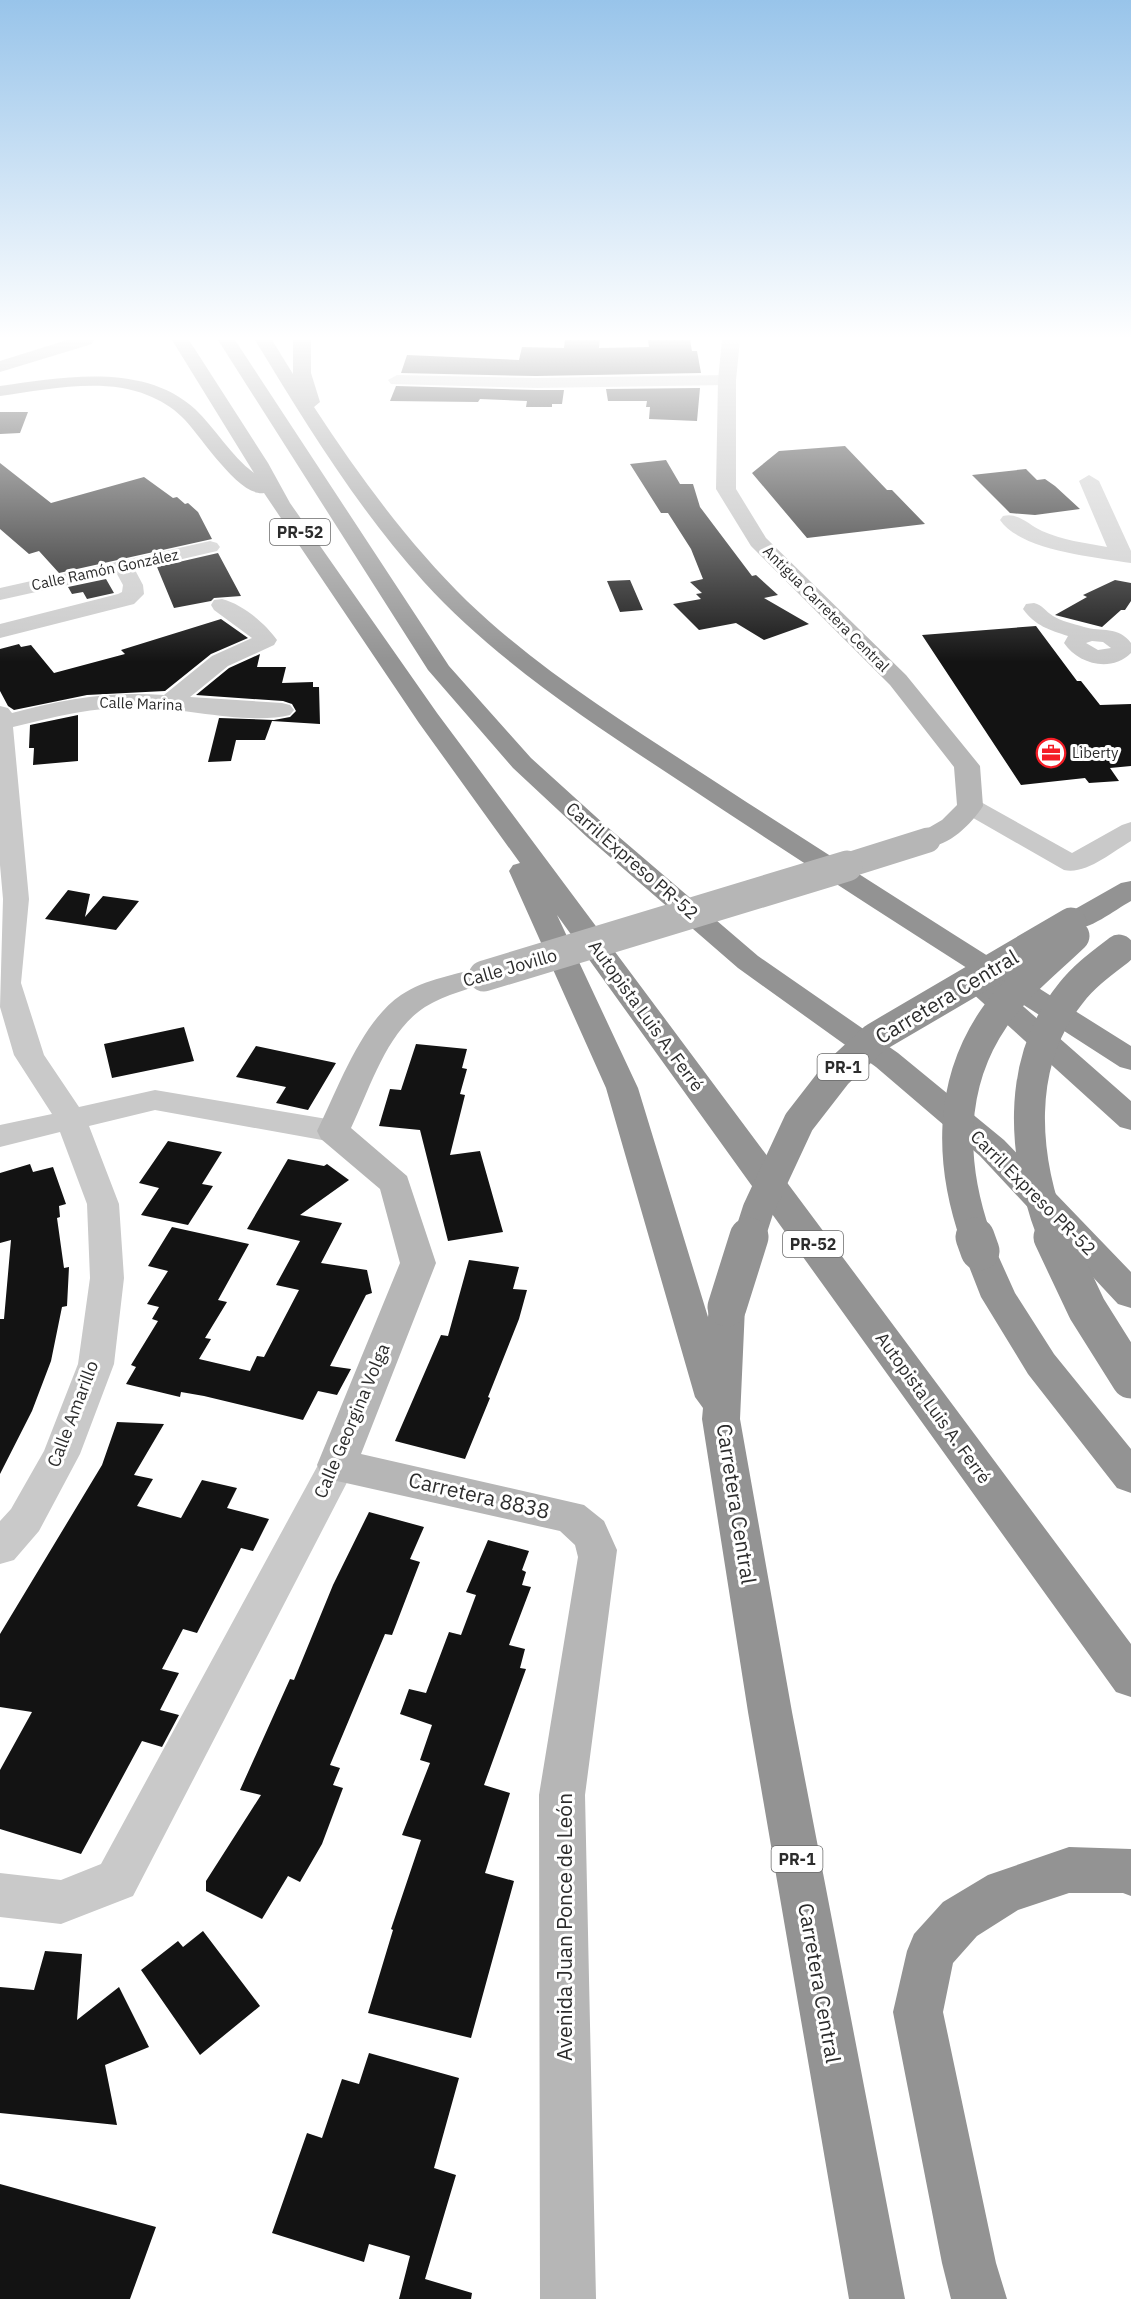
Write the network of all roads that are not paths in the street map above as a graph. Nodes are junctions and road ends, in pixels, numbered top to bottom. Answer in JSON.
{"nodes":[{"id":1,"x":219,"y":447,"type":"edge"},
{"id":2,"x":248,"y":447,"type":"edge"},
{"id":3,"x":296,"y":447,"type":"edge"},
{"id":4,"x":331,"y":447,"type":"edge"},
{"id":5,"x":726,"y":447,"type":"edge"},
{"id":6,"x":1089,"y":481,"type":"dead end"},
{"id":7,"x":280,"y":503,"type":"junction"},
{"id":8,"x":1011,"y":520,"type":"dead end"},
{"id":9,"x":210,"y":547,"type":"dead end"},
{"id":10,"x":1126,"y":556,"type":"edge"},
{"id":11,"x":122,"y":565,"type":"junction"},
{"id":12,"x":0,"y":594,"type":"edge"},
{"id":13,"x":222,"y":606,"type":"dead end"},
{"id":14,"x":1034,"y":609,"type":"dead end"},
{"id":15,"x":0,"y":631,"type":"edge"},
{"id":16,"x":1131,"y":637,"type":"edge"},
{"id":17,"x":272,"y":686,"type":"dead end"},
{"id":18,"x":168,"y":703,"type":"junction"},
{"id":19,"x":1,"y":732,"type":"edge"},
{"id":20,"x":970,"y":806,"type":"junction"},
{"id":21,"x":495,"y":810,"type":"junction"},
{"id":22,"x":1131,"y":830,"type":"edge"},
{"id":23,"x":865,"y":891,"type":"junction"},
{"id":24,"x":1126,"y":892,"type":"edge"},
{"id":25,"x":1073,"y":929,"type":"junction"},
{"id":26,"x":1125,"y":945,"type":"edge"},
{"id":27,"x":3,"y":983,"type":"edge"},
{"id":28,"x":1131,"y":1060,"type":"edge"},
{"id":29,"x":70,"y":1118,"type":"junction"},
{"id":30,"x":1131,"y":1119,"type":"edge"},
{"id":31,"x":333,"y":1131,"type":"junction"},
{"id":32,"x":0,"y":1136,"type":"edge"},
{"id":33,"x":1131,"y":1295,"type":"edge"},
{"id":34,"x":1131,"y":1378,"type":"edge"},
{"id":35,"x":721,"y":1419,"type":"junction"},
{"id":36,"x":337,"y":1465,"type":"junction"},
{"id":37,"x":1131,"y":1477,"type":"edge"},
{"id":38,"x":0,"y":1548,"type":"edge"},
{"id":39,"x":598,"y":1557,"type":"joint"},
{"id":40,"x":1131,"y":1678,"type":"edge"},
{"id":41,"x":1131,"y":1873,"type":"edge"},
{"id":42,"x":0,"y":1895,"type":"edge"},
{"id":43,"x":568,"y":2299,"type":"edge"},
{"id":44,"x":877,"y":2299,"type":"edge"},
{"id":45,"x":979,"y":2299,"type":"edge"}],
"edges":[{"from":1,"to":7,"type":"highway"},
{"from":2,"to":7,"type":"highway","name":"Autopista Luis A. Ferré","number":"PR-52"},
{"from":3,"to":33,"type":"highway","name":"Carril Expreso PR-52"},
{"from":4,"to":23,"type":"highway"},
{"from":5,"to":20,"type":"street","name":"Antigua Carretera Central"},
{"from":6,"to":10,"type":"street"},
{"from":7,"to":21,"type":"highway","name":"Autopista Luis A. Ferré","number":"PR-52"},
{"from":8,"to":10,"type":"street"},
{"from":9,"to":11,"type":"street","name":"Calle Ramón González"},
{"from":11,"to":12,"type":"street","name":"Calle Ramón González"},
{"from":11,"to":15,"type":"street"},
{"from":13,"to":18,"type":"street"},
{"from":14,"to":16,"type":"street"},
{"from":17,"to":18,"type":"street","name":"Calle Marina"},
{"from":18,"to":19,"type":"street","name":"Calle Marina"},
{"from":19,"to":27,"type":"street","name":"Calle Amarillo"},
{"from":20,"to":22,"type":"street"},
{"from":20,"to":31,"type":"street","name":"Calle Jovillo","bridge":true},
{"from":21,"to":35,"type":"highway"},
{"from":21,"to":40,"type":"highway","name":"Autopista Luis A. Ferré","number":"PR-52"},
{"from":23,"to":28,"type":"highway"},
{"from":23,"to":30,"type":"highway"},
{"from":24,"to":25,"type":"highway"},
{"from":25,"to":35,"type":"highway","name":"Carretera Central","number":"PR-1","bridge":true},
{"from":25,"to":37,"type":"highway","bridge":true},
{"from":26,"to":34,"type":"highway","bridge":true},
{"from":27,"to":29,"type":"street","name":"Calle Amarillo"},
{"from":29,"to":31,"type":"street"},
{"from":29,"to":32,"type":"street"},
{"from":29,"to":38,"type":"street","name":"Calle Amarillo"},
{"from":31,"to":36,"type":"street","name":"Calle Georgina Volga"},
{"from":35,"to":44,"type":"highway","name":"Carretera Central","number":"PR-1"},
{"from":36,"to":39,"type":"street","name":"Carretera 8838"},
{"from":36,"to":42,"type":"street","name":"Calle Georgina Volga"},
{"from":39,"to":43,"type":"street","name":"Avenida Juan Ponce de León"},
{"from":41,"to":45,"type":"highway"}]}
